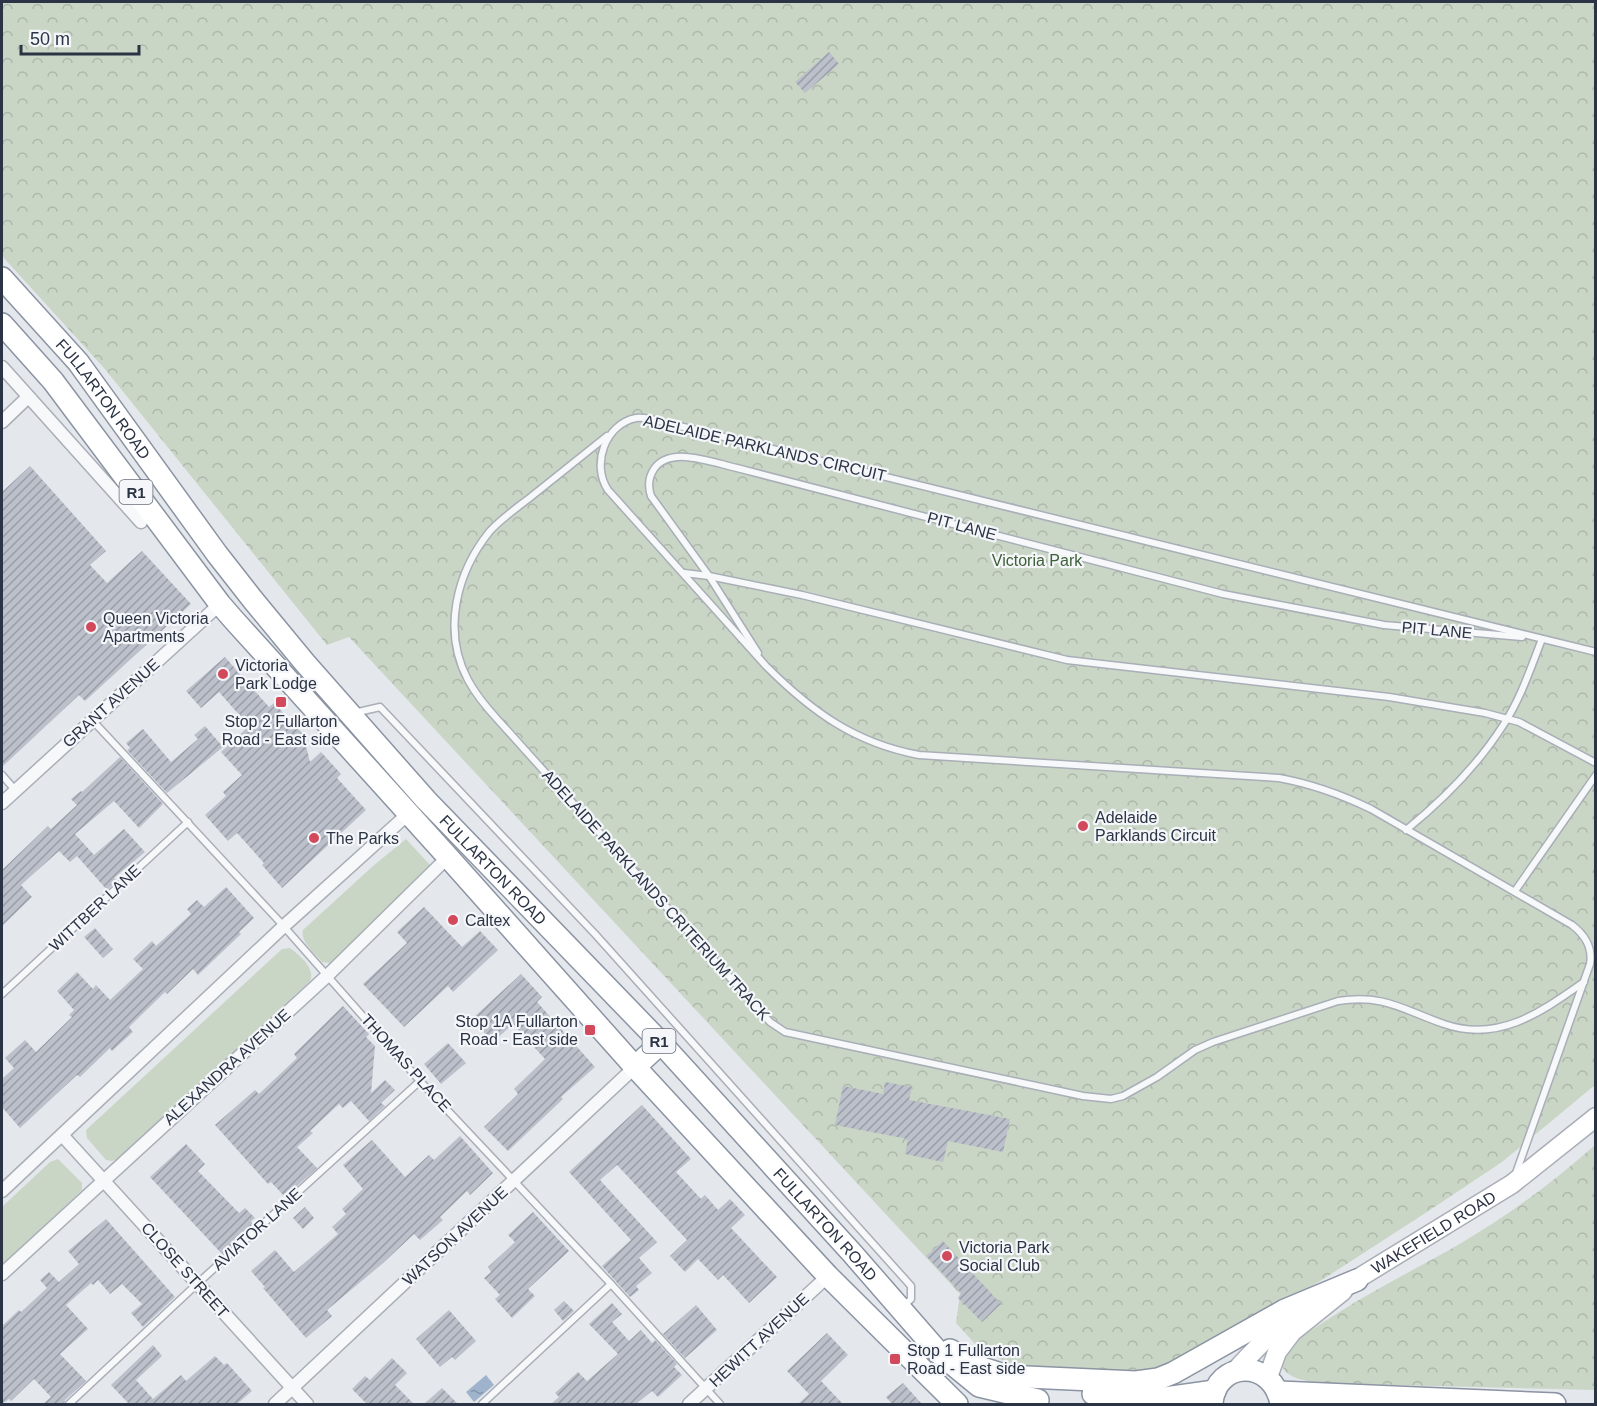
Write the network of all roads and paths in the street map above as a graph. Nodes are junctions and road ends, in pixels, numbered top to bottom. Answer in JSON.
{"nodes":[{"id":1,"x":6,"y":291,"type":"edge"},
{"id":2,"x":2,"y":324,"type":"edge"},
{"id":3,"x":2,"y":367,"type":"edge"},
{"id":4,"x":28,"y":397,"type":"junction"},
{"id":5,"x":2,"y":422,"type":"edge"},
{"id":6,"x":613,"y":431,"type":"junction"},
{"id":7,"x":141,"y":522,"type":"dead end"},
{"id":8,"x":684,"y":573,"type":"junction"},
{"id":9,"x":709,"y":576,"type":"junction"},
{"id":10,"x":239,"y":584,"type":"junction"},
{"id":11,"x":220,"y":604,"type":"junction"},
{"id":12,"x":1542,"y":639,"type":"junction"},
{"id":13,"x":1596,"y":652,"type":"edge"},
{"id":14,"x":766,"y":666,"type":"junction"},
{"id":15,"x":350,"y":714,"type":"junction"},
{"id":16,"x":1507,"y":719,"type":"junction"},
{"id":17,"x":93,"y":720,"type":"junction"},
{"id":18,"x":1596,"y":763,"type":"edge"},
{"id":19,"x":2,"y":775,"type":"edge"},
{"id":20,"x":1596,"y":775,"type":"edge"},
{"id":21,"x":15,"y":790,"type":"junction"},
{"id":22,"x":2,"y":803,"type":"edge"},
{"id":23,"x":408,"y":814,"type":"junction"},
{"id":24,"x":188,"y":822,"type":"junction"},
{"id":25,"x":1406,"y":830,"type":"junction"},
{"id":26,"x":460,"y":835,"type":"junction"},
{"id":27,"x":448,"y":857,"type":"junction"},
{"id":28,"x":1515,"y":891,"type":"junction"},
{"id":29,"x":284,"y":927,"type":"junction"},
{"id":30,"x":1596,"y":939,"type":"edge"},
{"id":31,"x":1588,"y":944,"type":"junction"},
{"id":32,"x":328,"y":975,"type":"junction"},
{"id":33,"x":1584,"y":981,"type":"junction"},
{"id":34,"x":2,"y":994,"type":"edge"},
{"id":35,"x":661,"y":1043,"type":"junction"},
{"id":36,"x":635,"y":1067,"type":"junction"},
{"id":37,"x":420,"y":1081,"type":"junction"},
{"id":38,"x":1596,"y":1117,"type":"edge"},
{"id":39,"x":63,"y":1134,"type":"junction"},
{"id":40,"x":104,"y":1180,"type":"junction"},
{"id":41,"x":514,"y":1180,"type":"junction"},
{"id":42,"x":1512,"y":1184,"type":"junction"},
{"id":43,"x":2,"y":1191,"type":"edge"},
{"id":44,"x":852,"y":1253,"type":"junction"},
{"id":45,"x":2,"y":1274,"type":"edge"},
{"id":46,"x":828,"y":1276,"type":"junction"},
{"id":47,"x":1357,"y":1280,"type":"junction"},
{"id":48,"x":197,"y":1284,"type":"junction"},
{"id":49,"x":611,"y":1284,"type":"junction"},
{"id":50,"x":902,"y":1310,"type":"junction"},
{"id":51,"x":1234,"y":1372,"type":"junction"},
{"id":52,"x":293,"y":1389,"type":"junction"},
{"id":53,"x":706,"y":1390,"type":"junction"},
{"id":54,"x":1276,"y":1391,"type":"edge"},
{"id":55,"x":1214,"y":1398,"type":"edge"},
{"id":56,"x":1087,"y":1399,"type":"edge"},
{"id":57,"x":1036,"y":1402,"type":"edge"},
{"id":58,"x":69,"y":1404,"type":"edge"},
{"id":59,"x":275,"y":1404,"type":"edge"},
{"id":60,"x":307,"y":1404,"type":"edge"},
{"id":61,"x":482,"y":1404,"type":"edge"},
{"id":62,"x":689,"y":1404,"type":"edge"},
{"id":63,"x":720,"y":1404,"type":"edge"},
{"id":64,"x":957,"y":1404,"type":"edge"},
{"id":65,"x":1556,"y":1404,"type":"edge"}],
"edges":[{"from":1,"to":10,"type":"highway","name":"FULLARTON ROAD","number":"R1"},
{"from":2,"to":11,"type":"highway","name":"FULLARTON ROAD","number":"R1"},
{"from":3,"to":4,"type":"street"},
{"from":4,"to":5,"type":"street"},
{"from":4,"to":7,"type":"street"},
{"from":6,"to":8,"type":"lane"},
{"from":6,"to":12,"type":"lane","name":"ADELAIDE PARKLANDS CIRCUIT"},
{"from":6,"to":33,"type":"lane","name":"ADELAIDE PARKLANDS CRITERIUM TRACK"},
{"from":8,"to":9,"type":"lane"},
{"from":8,"to":14,"type":"lane"},
{"from":9,"to":12,"type":"lane","name":"PIT LANE"},
{"from":9,"to":14,"type":"lane","name":"PIT LANE"},
{"from":9,"to":16,"type":"lane"},
{"from":10,"to":11,"type":"highway"},
{"from":10,"to":15,"type":"highway","name":"FULLARTON ROAD","number":"R1"},
{"from":11,"to":17,"type":"street","name":"GRANT AVENUE"},
{"from":11,"to":23,"type":"highway","name":"FULLARTON ROAD","number":"R1"},
{"from":12,"to":13,"type":"lane","name":"ADELAIDE PARKLANDS CIRCUIT"},
{"from":12,"to":16,"type":"lane"},
{"from":14,"to":25,"type":"lane"},
{"from":15,"to":26,"type":"highway","name":"FULLARTON ROAD","number":"R1"},
{"from":15,"to":50,"type":"lane"},
{"from":16,"to":18,"type":"lane"},
{"from":16,"to":25,"type":"lane"},
{"from":17,"to":21,"type":"street","name":"GRANT AVENUE"},
{"from":17,"to":24,"type":"lane","name":"THOMAS PLACE"},
{"from":19,"to":21,"type":"lane"},
{"from":20,"to":28,"type":"lane"},
{"from":21,"to":22,"type":"street","name":"GRANT AVENUE"},
{"from":23,"to":27,"type":"highway","name":"FULLARTON ROAD","number":"R1"},
{"from":23,"to":29,"type":"street"},
{"from":24,"to":29,"type":"lane","name":"THOMAS PLACE"},
{"from":24,"to":34,"type":"lane","name":"WITTBER LANE"},
{"from":25,"to":28,"type":"lane"},
{"from":26,"to":27,"type":"highway"},
{"from":26,"to":35,"type":"highway","name":"FULLARTON ROAD","number":"R1"},
{"from":27,"to":32,"type":"street","name":"ALEXANDRA AVENUE"},
{"from":27,"to":36,"type":"highway","name":"FULLARTON ROAD","number":"R1"},
{"from":28,"to":31,"type":"lane"},
{"from":29,"to":32,"type":"lane","name":"THOMAS PLACE"},
{"from":29,"to":39,"type":"street"},
{"from":30,"to":31,"type":"lane"},
{"from":31,"to":33,"type":"lane"},
{"from":32,"to":37,"type":"lane","name":"THOMAS PLACE"},
{"from":32,"to":40,"type":"street","name":"ALEXANDRA AVENUE"},
{"from":33,"to":42,"type":"lane"},
{"from":35,"to":36,"type":"highway"},
{"from":35,"to":44,"type":"highway","name":"FULLARTON ROAD","number":"R1"},
{"from":36,"to":41,"type":"street","name":"WATSON AVENUE"},
{"from":36,"to":46,"type":"highway","name":"FULLARTON ROAD","number":"R1"},
{"from":37,"to":41,"type":"lane","name":"THOMAS PLACE"},
{"from":37,"to":48,"type":"lane","name":"AVIATOR LANE"},
{"from":38,"to":42,"type":"main road","name":"WAKEFIELD ROAD"},
{"from":39,"to":40,"type":"street","name":"CLOSE STREET"},
{"from":39,"to":43,"type":"street"},
{"from":40,"to":45,"type":"street","name":"ALEXANDRA AVENUE"},
{"from":40,"to":48,"type":"street","name":"CLOSE STREET"},
{"from":41,"to":49,"type":"lane","name":"THOMAS PLACE"},
{"from":41,"to":52,"type":"street","name":"WATSON AVENUE"},
{"from":42,"to":47,"type":"main road","name":"WAKEFIELD ROAD"},
{"from":44,"to":46,"type":"highway"},
{"from":44,"to":50,"type":"highway","name":"FULLARTON ROAD","number":"R1"},
{"from":46,"to":53,"type":"street","name":"HEWITT AVENUE"},
{"from":46,"to":64,"type":"highway","name":"FULLARTON ROAD","number":"R1"},
{"from":47,"to":50,"type":"highway"},
{"from":47,"to":51,"type":"main road","name":"WAKEFIELD ROAD"},
{"from":47,"to":54,"type":"main road","name":"WAKEFIELD ROAD"},
{"from":48,"to":52,"type":"street","name":"CLOSE STREET"},
{"from":48,"to":58,"type":"lane","name":"AVIATOR LANE"},
{"from":49,"to":53,"type":"lane","name":"THOMAS PLACE"},
{"from":49,"to":61,"type":"lane"},
{"from":50,"to":57,"type":"highway","name":"FULLARTON ROAD","number":"R1"},
{"from":51,"to":54,"type":"highway"},
{"from":51,"to":55,"type":"highway","number":"R1"},
{"from":52,"to":59,"type":"street","name":"WATSON AVENUE"},
{"from":52,"to":60,"type":"street","name":"CLOSE STREET"},
{"from":53,"to":62,"type":"street","name":"HEWITT AVENUE"},
{"from":53,"to":63,"type":"lane","name":"THOMAS PLACE"},
{"from":54,"to":65,"type":"highway"},
{"from":55,"to":56,"type":"highway","number":"R1"},
{"from":56,"to":57,"type":"highway","number":"R1"}]}
